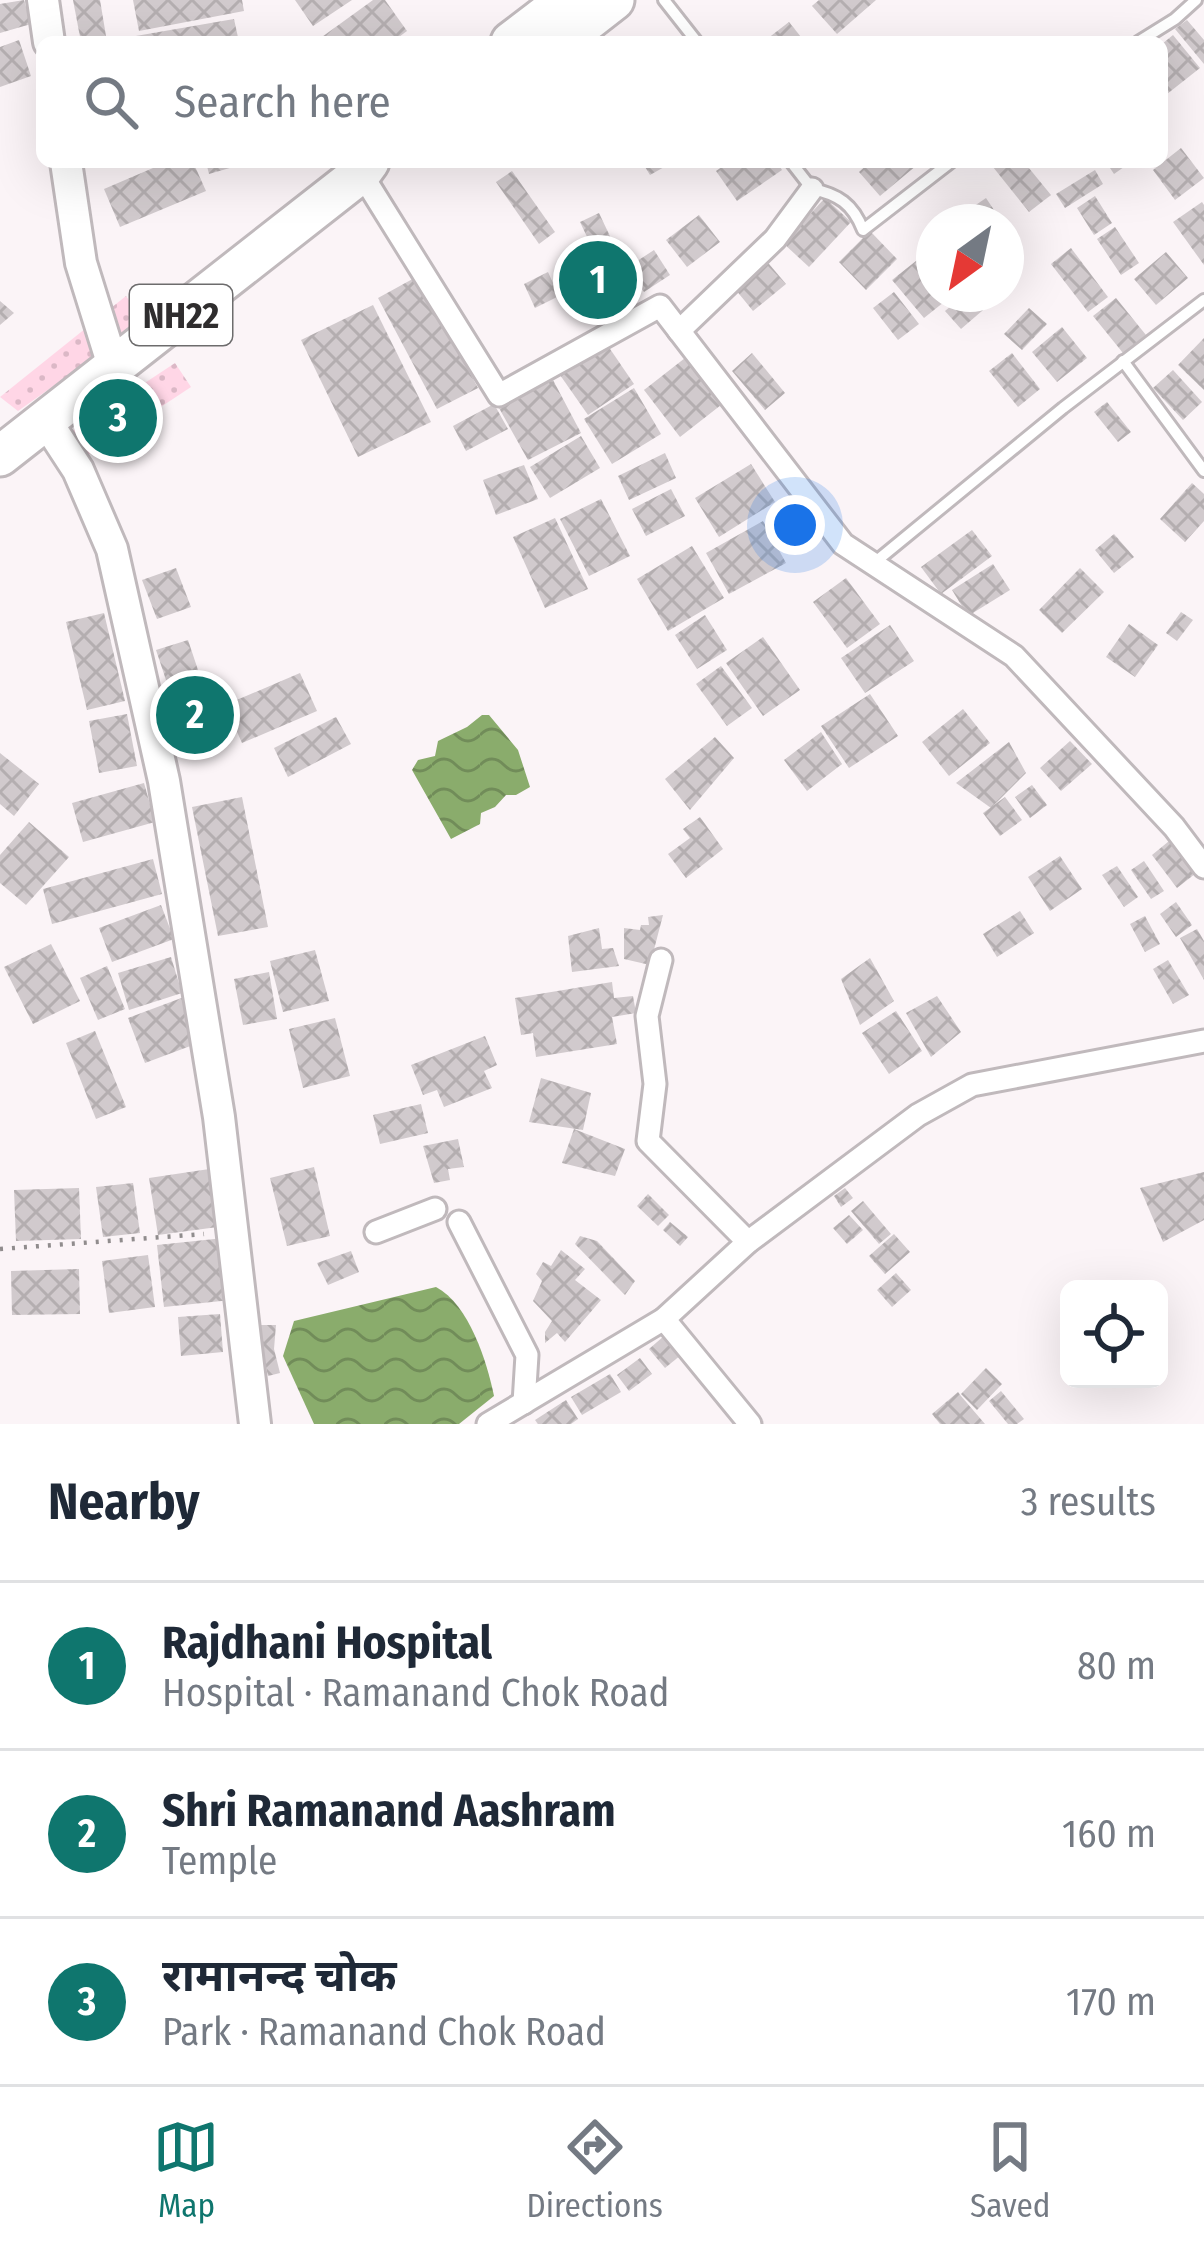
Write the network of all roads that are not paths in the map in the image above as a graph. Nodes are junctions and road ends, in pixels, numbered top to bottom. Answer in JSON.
{"nodes":[{"id":1,"x":43,"y":0,"type":"edge"},
{"id":2,"x":566,"y":0,"type":"edge"},
{"id":3,"x":614,"y":0,"type":"edge"},
{"id":4,"x":664,"y":0,"type":"edge"},
{"id":5,"x":1196,"y":0,"type":"edge"},
{"id":6,"x":48,"y":36,"type":"edge"},
{"id":7,"x":520,"y":36,"type":"edge"},
{"id":8,"x":568,"y":36,"type":"edge"},
{"id":9,"x":692,"y":36,"type":"edge"},
{"id":10,"x":1148,"y":36,"type":"edge"},
{"id":11,"x":67,"y":168,"type":"edge"},
{"id":12,"x":364,"y":168,"type":"edge"},
{"id":13,"x":366,"y":168,"type":"edge"},
{"id":14,"x":796,"y":168,"type":"edge"},
{"id":15,"x":943,"y":168,"type":"edge"},
{"id":16,"x":812,"y":189,"type":"junction"},
{"id":17,"x":1204,"y":300,"type":"edge"},
{"id":18,"x":679,"y":331,"type":"junction"},
{"id":19,"x":1123,"y":361,"type":"junction"},
{"id":20,"x":114,"y":369,"type":"junction"},
{"id":21,"x":46,"y":421,"type":"junction"},
{"id":22,"x":0,"y":456,"type":"edge"},
{"id":23,"x":1204,"y":471,"type":"edge"},
{"id":24,"x":873,"y":564,"type":"junction"},
{"id":25,"x":1204,"y":867,"type":"edge"},
{"id":26,"x":661,"y":960,"type":"dead end"},
{"id":27,"x":1204,"y":1041,"type":"edge"},
{"id":28,"x":435,"y":1209,"type":"dead end"},
{"id":29,"x":459,"y":1222,"type":"dead end"},
{"id":30,"x":376,"y":1232,"type":"dead end"},
{"id":31,"x":748,"y":1242,"type":"junction"},
{"id":32,"x":664,"y":1319,"type":"junction"},
{"id":33,"x":524,"y":1403,"type":"junction"},
{"id":34,"x":255,"y":1424,"type":"edge"},
{"id":35,"x":488,"y":1424,"type":"edge"},
{"id":36,"x":750,"y":1424,"type":"edge"}],
"edges":[{"from":1,"to":6,"type":"main road"},
{"from":2,"to":7,"type":"highway"},
{"from":3,"to":8,"type":"highway"},
{"from":4,"to":9,"type":"lane"},
{"from":5,"to":10,"type":"lane"},
{"from":11,"to":20,"type":"main road"},
{"from":12,"to":20,"type":"highway","number":"NH22"},
{"from":13,"to":18,"type":"street"},
{"from":14,"to":16,"type":"lane"},
{"from":15,"to":16,"type":"lane"},
{"from":16,"to":18,"type":"street"},
{"from":17,"to":19,"type":"lane"},
{"from":18,"to":24,"type":"street"},
{"from":19,"to":23,"type":"lane"},
{"from":19,"to":24,"type":"lane"},
{"from":20,"to":21,"type":"highway","number":"NH22"},
{"from":21,"to":22,"type":"highway","number":"NH22"},
{"from":21,"to":34,"type":"main road"},
{"from":24,"to":25,"type":"street"},
{"from":26,"to":31,"type":"street"},
{"from":27,"to":31,"type":"street"},
{"from":28,"to":30,"type":"street"},
{"from":29,"to":33,"type":"street"},
{"from":31,"to":32,"type":"street"},
{"from":32,"to":33,"type":"street"},
{"from":32,"to":36,"type":"street"},
{"from":33,"to":35,"type":"street"}]}
